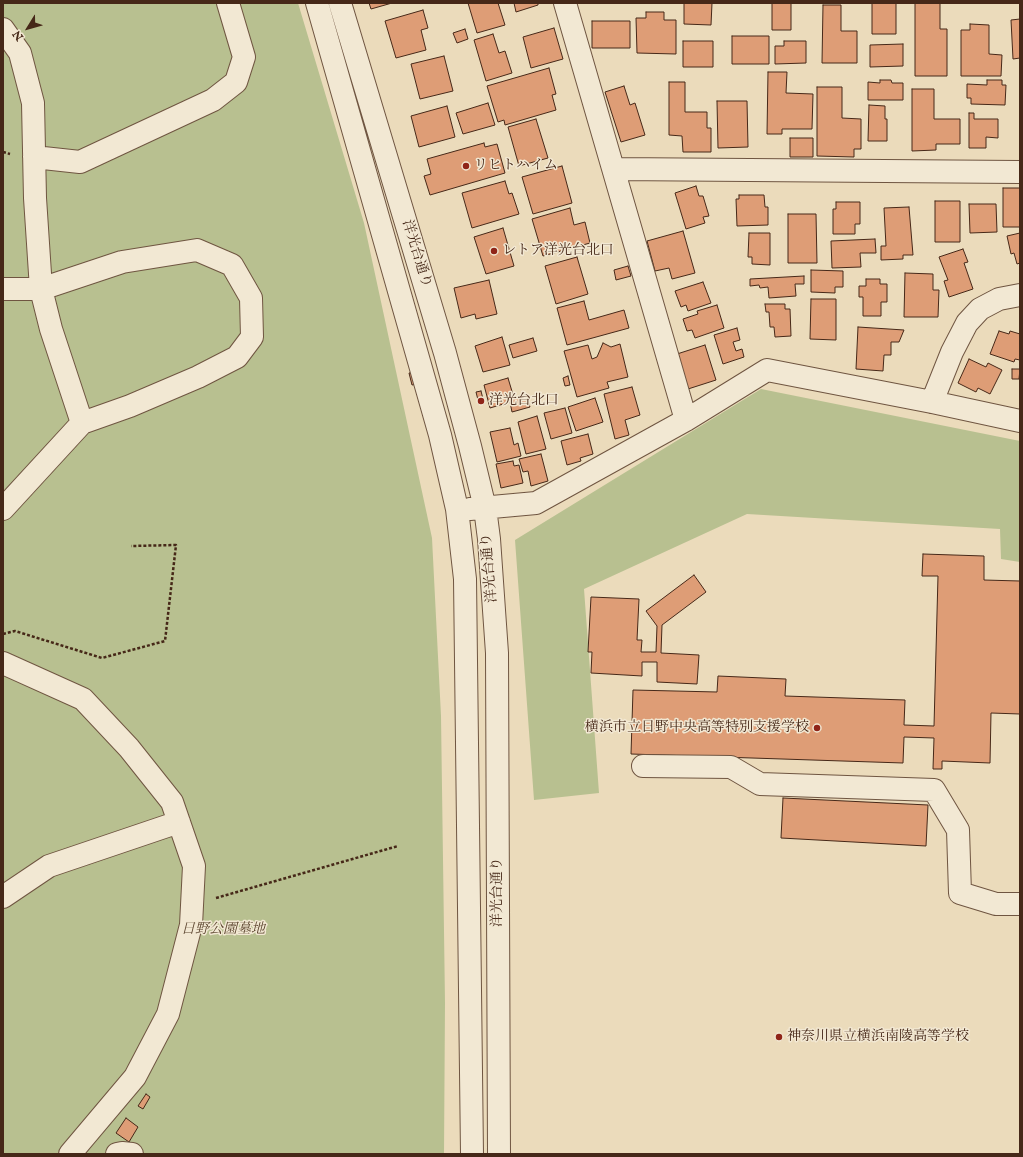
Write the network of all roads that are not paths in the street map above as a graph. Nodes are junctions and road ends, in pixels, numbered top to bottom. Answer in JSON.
{"nodes":[{"id":1,"x":228,"y":3,"type":"edge"},
{"id":2,"x":317,"y":3,"type":"edge"},
{"id":3,"x":340,"y":3,"type":"edge"},
{"id":4,"x":566,"y":3,"type":"edge"},
{"id":5,"x":3,"y":29,"type":"edge"},
{"id":6,"x":34,"y":157,"type":"junction"},
{"id":7,"x":614,"y":169,"type":"junction"},
{"id":8,"x":1020,"y":172,"type":"edge"},
{"id":9,"x":3,"y":289,"type":"edge"},
{"id":10,"x":41,"y":289,"type":"junction"},
{"id":11,"x":1020,"y":295,"type":"edge"},
{"id":12,"x":932,"y":402,"type":"junction"},
{"id":13,"x":686,"y":420,"type":"junction"},
{"id":14,"x":1020,"y":421,"type":"edge"},
{"id":15,"x":82,"y":423,"type":"junction"},
{"id":16,"x":485,"y":508,"type":"junction"},
{"id":17,"x":3,"y":509,"type":"edge"},
{"id":18,"x":457,"y":509,"type":"junction"},
{"id":19,"x":3,"y":663,"type":"edge"},
{"id":20,"x":643,"y":766,"type":"dead end"},
{"id":21,"x":179,"y":822,"type":"junction"},
{"id":22,"x":3,"y":897,"type":"edge"},
{"id":23,"x":1020,"y":904,"type":"edge"},
{"id":24,"x":70,"y":1154,"type":"edge"},
{"id":25,"x":117,"y":1154,"type":"edge"},
{"id":26,"x":132,"y":1154,"type":"edge"},
{"id":27,"x":472,"y":1154,"type":"edge"},
{"id":28,"x":499,"y":1154,"type":"edge"}],
"edges":[{"from":1,"to":6,"type":"street"},
{"from":2,"to":18,"type":"street","name":"洋光台通り"},
{"from":3,"to":16,"type":"street","name":"洋光台通り"},
{"from":4,"to":7,"type":"street"},
{"from":5,"to":6,"type":"street"},
{"from":6,"to":10,"type":"street"},
{"from":7,"to":8,"type":"street"},
{"from":7,"to":13,"type":"street"},
{"from":9,"to":10,"type":"street"},
{"from":10,"to":15,"type":"street"},
{"from":10,"to":15,"type":"street"},
{"from":11,"to":12,"type":"street"},
{"from":12,"to":13,"type":"street"},
{"from":12,"to":14,"type":"street"},
{"from":13,"to":16,"type":"street"},
{"from":15,"to":17,"type":"street"},
{"from":16,"to":18,"type":"street"},
{"from":16,"to":28,"type":"street","name":"洋光台通り"},
{"from":18,"to":27,"type":"street","name":"洋光台通り"},
{"from":19,"to":21,"type":"street"},
{"from":20,"to":23,"type":"street"},
{"from":21,"to":22,"type":"street"},
{"from":21,"to":24,"type":"street"},
{"from":25,"to":26,"type":"street"}]}
